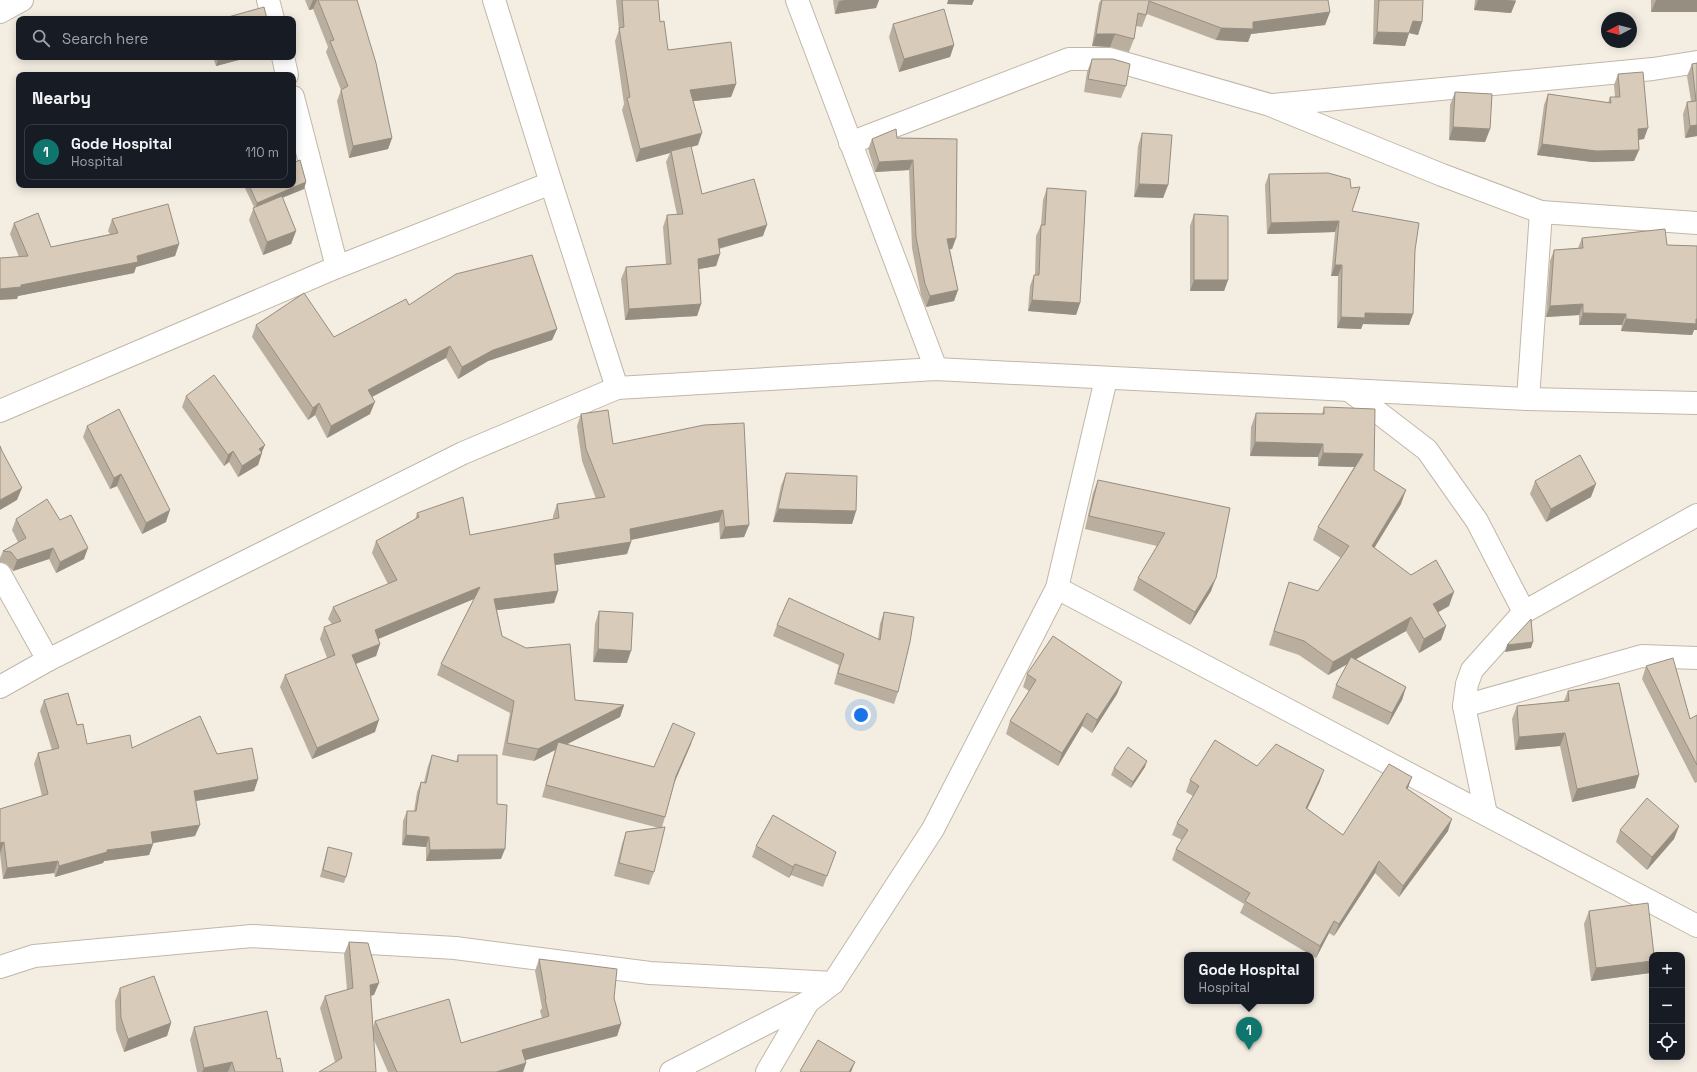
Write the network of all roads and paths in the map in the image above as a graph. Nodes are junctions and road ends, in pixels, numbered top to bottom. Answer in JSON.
{"nodes":[{"id":1,"x":22,"y":0,"type":"edge"},
{"id":2,"x":268,"y":0,"type":"edge"},
{"id":3,"x":494,"y":0,"type":"edge"},
{"id":4,"x":798,"y":0,"type":"edge"},
{"id":5,"x":0,"y":12,"type":"edge"},
{"id":6,"x":272,"y":16,"type":"edge"},
{"id":7,"x":284,"y":60,"type":"edge"},
{"id":8,"x":1697,"y":62,"type":"edge"},
{"id":9,"x":286,"y":72,"type":"edge"},
{"id":10,"x":1270,"y":105,"type":"junction"},
{"id":11,"x":296,"y":108,"type":"edge"},
{"id":12,"x":850,"y":143,"type":"junction"},
{"id":13,"x":551,"y":183,"type":"junction"},
{"id":14,"x":1541,"y":212,"type":"junction"},
{"id":15,"x":1697,"y":223,"type":"edge"},
{"id":16,"x":337,"y":267,"type":"junction"},
{"id":17,"x":936,"y":369,"type":"junction"},
{"id":18,"x":1106,"y":379,"type":"junction"},
{"id":19,"x":618,"y":388,"type":"junction"},
{"id":20,"x":1349,"y":390,"type":"junction"},
{"id":21,"x":1528,"y":399,"type":"junction"},
{"id":22,"x":1697,"y":403,"type":"edge"},
{"id":23,"x":0,"y":411,"type":"edge"},
{"id":24,"x":1697,"y":515,"type":"edge"},
{"id":25,"x":0,"y":574,"type":"edge"},
{"id":26,"x":1057,"y":588,"type":"junction"},
{"id":27,"x":1524,"y":612,"type":"junction"},
{"id":28,"x":1697,"y":658,"type":"edge"},
{"id":29,"x":48,"y":660,"type":"junction"},
{"id":30,"x":0,"y":688,"type":"edge"},
{"id":31,"x":1464,"y":706,"type":"junction"},
{"id":32,"x":1486,"y":814,"type":"junction"},
{"id":33,"x":1697,"y":926,"type":"edge"},
{"id":34,"x":0,"y":967,"type":"edge"},
{"id":35,"x":833,"y":982,"type":"junction"},
{"id":36,"x":808,"y":1002,"type":"junction"},
{"id":37,"x":671,"y":1072,"type":"edge"},
{"id":38,"x":767,"y":1072,"type":"edge"}],
"edges":[{"from":1,"to":5,"type":"street"},
{"from":2,"to":6,"type":"street"},
{"from":3,"to":13,"type":"street"},
{"from":4,"to":12,"type":"street"},
{"from":7,"to":9,"type":"street"},
{"from":8,"to":10,"type":"street"},
{"from":10,"to":12,"type":"street"},
{"from":10,"to":14,"type":"street"},
{"from":11,"to":16,"type":"street"},
{"from":12,"to":17,"type":"street"},
{"from":13,"to":16,"type":"street"},
{"from":13,"to":19,"type":"street"},
{"from":14,"to":15,"type":"street"},
{"from":14,"to":21,"type":"street"},
{"from":16,"to":23,"type":"street"},
{"from":17,"to":18,"type":"street"},
{"from":17,"to":19,"type":"street"},
{"from":18,"to":20,"type":"street"},
{"from":18,"to":26,"type":"street"},
{"from":19,"to":29,"type":"street"},
{"from":20,"to":21,"type":"street"},
{"from":20,"to":27,"type":"street"},
{"from":21,"to":22,"type":"street"},
{"from":24,"to":27,"type":"street"},
{"from":25,"to":29,"type":"street"},
{"from":26,"to":32,"type":"street"},
{"from":26,"to":35,"type":"street"},
{"from":27,"to":31,"type":"street"},
{"from":28,"to":31,"type":"street"},
{"from":29,"to":30,"type":"street"},
{"from":31,"to":32,"type":"street"},
{"from":32,"to":33,"type":"street"},
{"from":34,"to":35,"type":"street"},
{"from":35,"to":36,"type":"street"},
{"from":36,"to":37,"type":"street"},
{"from":36,"to":38,"type":"street"}]}
